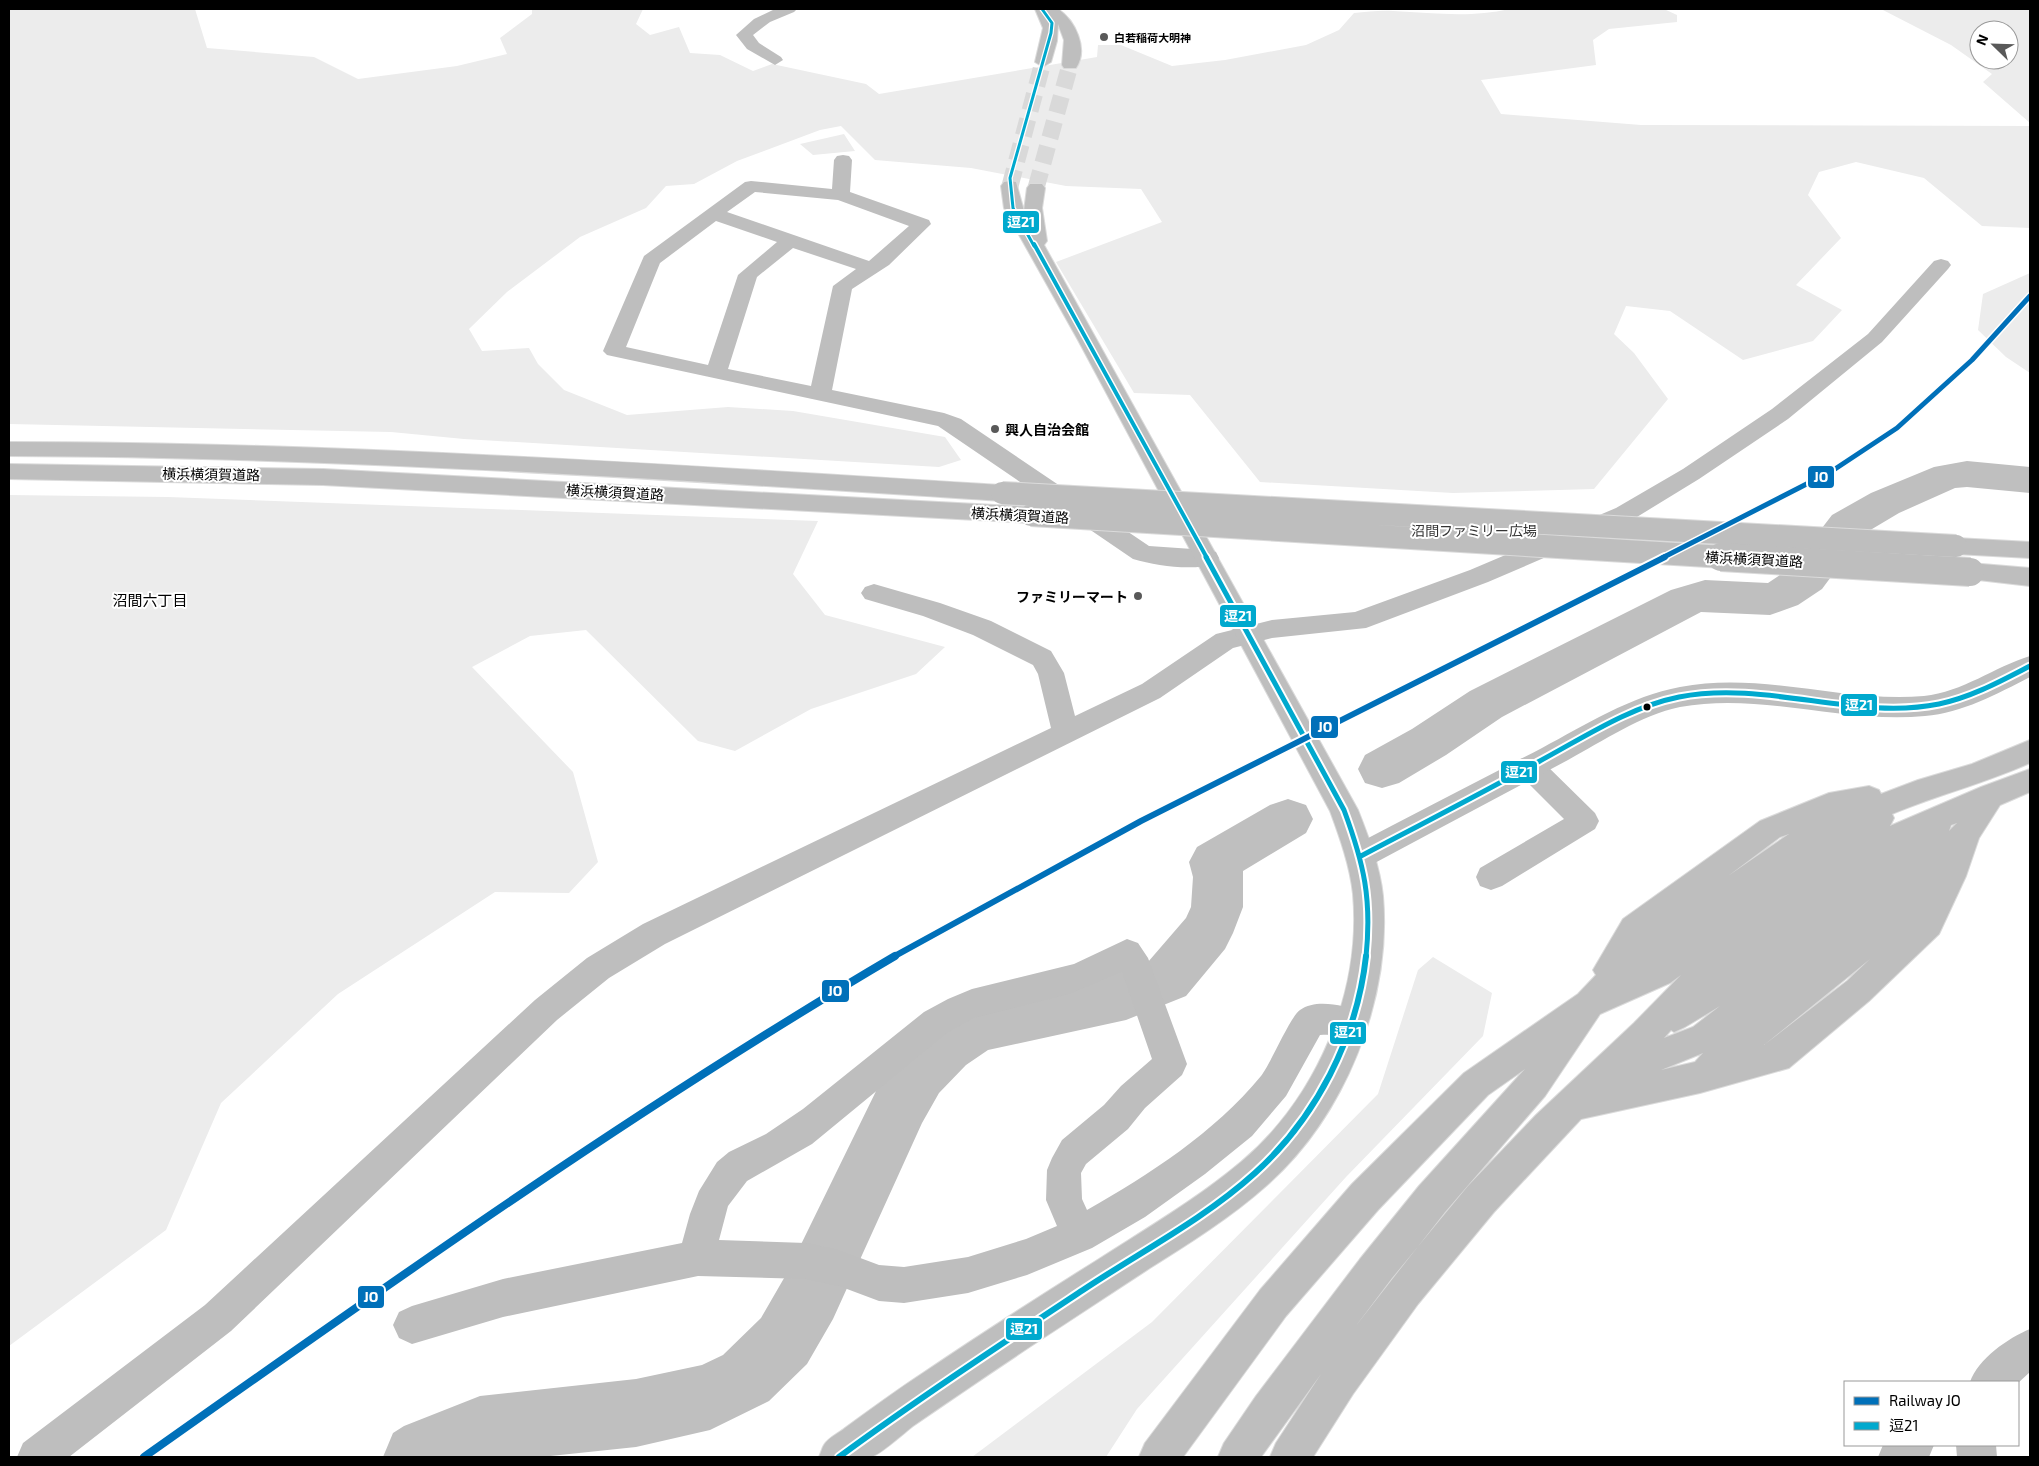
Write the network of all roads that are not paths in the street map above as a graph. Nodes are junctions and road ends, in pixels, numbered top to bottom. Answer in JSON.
{"nodes":[{"id":1,"x":788,"y":9,"type":"edge"},
{"id":2,"x":1042,"y":9,"type":"edge"},
{"id":3,"x":1048,"y":9,"type":"edge"},
{"id":4,"x":775,"y":60,"type":"dead end"},
{"id":5,"x":1042,"y":62,"type":"tunnel mouth"},
{"id":6,"x":1070,"y":65,"type":"tunnel mouth"},
{"id":7,"x":843,"y":160,"type":"dead end"},
{"id":8,"x":1010,"y":186,"type":"tunnel mouth"},
{"id":9,"x":1036,"y":188,"type":"tunnel mouth"},
{"id":10,"x":841,"y":195,"type":"junction"},
{"id":11,"x":714,"y":214,"type":"junction"},
{"id":12,"x":791,"y":240,"type":"junction"},
{"id":13,"x":1043,"y":264,"type":"junction"},
{"id":14,"x":1940,"y":265,"type":"dead end"},
{"id":15,"x":869,"y":267,"type":"junction"},
{"id":16,"x":716,"y":372,"type":"junction"},
{"id":17,"x":820,"y":394,"type":"junction"},
{"id":18,"x":9,"y":449,"type":"edge"},
{"id":19,"x":9,"y":471,"type":"edge"},
{"id":20,"x":2030,"y":550,"type":"edge"},
{"id":21,"x":1207,"y":558,"type":"junction"},
{"id":22,"x":2030,"y":576,"type":"edge"},
{"id":23,"x":874,"y":593,"type":"dead end"},
{"id":24,"x":1250,"y":641,"type":"junction"},
{"id":25,"x":2030,"y":666,"type":"edge"},
{"id":26,"x":1066,"y":734,"type":"junction"},
{"id":27,"x":2030,"y":751,"type":"edge"},
{"id":28,"x":1530,"y":767,"type":"junction"},
{"id":29,"x":2030,"y":780,"type":"edge"},
{"id":30,"x":1958,"y":823,"type":"junction"},
{"id":31,"x":1361,"y":856,"type":"junction"},
{"id":32,"x":1490,"y":877,"type":"dead end"},
{"id":33,"x":1589,"y":1004,"type":"junction"},
{"id":34,"x":1352,"y":1023,"type":"junction"},
{"id":35,"x":1598,"y":1078,"type":"junction"},
{"id":36,"x":1570,"y":1104,"type":"junction"},
{"id":37,"x":1079,"y":1235,"type":"junction"},
{"id":38,"x":698,"y":1258,"type":"junction"},
{"id":39,"x":412,"y":1325,"type":"dead end"},
{"id":40,"x":2030,"y":1348,"type":"edge"},
{"id":41,"x":1991,"y":1381,"type":"edge"},
{"id":42,"x":1913,"y":1446,"type":"edge"},
{"id":43,"x":37,"y":1457,"type":"edge"},
{"id":44,"x":839,"y":1457,"type":"edge"},
{"id":45,"x":1159,"y":1457,"type":"edge"},
{"id":46,"x":1238,"y":1457,"type":"edge"},
{"id":47,"x":1290,"y":1457,"type":"edge"},
{"id":48,"x":1898,"y":1457,"type":"edge"}],
"edges":[{"from":1,"to":4,"type":"main road"},
{"from":2,"to":5,"type":"main road"},
{"from":3,"to":6,"type":"main road"},
{"from":7,"to":10,"type":"main road"},
{"from":8,"to":13,"type":"main road"},
{"from":9,"to":13,"type":"main road"},
{"from":10,"to":11,"type":"main road"},
{"from":10,"to":15,"type":"main road"},
{"from":11,"to":12,"type":"main road"},
{"from":11,"to":16,"type":"main road"},
{"from":12,"to":15,"type":"main road"},
{"from":12,"to":16,"type":"main road"},
{"from":13,"to":21,"type":"main road"},
{"from":14,"to":24,"type":"main road"},
{"from":15,"to":17,"type":"main road"},
{"from":16,"to":17,"type":"main road"},
{"from":17,"to":21,"type":"main road"},
{"from":18,"to":20,"type":"main road","name":"横浜横須賀道路","bridge":true},
{"from":19,"to":22,"type":"main road","name":"横浜横須賀道路","bridge":true},
{"from":21,"to":24,"type":"main road"},
{"from":23,"to":26,"type":"main road"},
{"from":24,"to":26,"type":"main road"},
{"from":24,"to":31,"type":"main road"},
{"from":25,"to":28,"type":"main road"},
{"from":26,"to":43,"type":"main road"},
{"from":27,"to":33,"type":"main road"},
{"from":28,"to":31,"type":"main road"},
{"from":28,"to":32,"type":"main road"},
{"from":29,"to":30,"type":"main road"},
{"from":30,"to":35,"type":"main road"},
{"from":30,"to":35,"type":"main road"},
{"from":30,"to":36,"type":"main road"},
{"from":31,"to":34,"type":"main road"},
{"from":33,"to":45,"type":"main road"},
{"from":33,"to":46,"type":"main road"},
{"from":34,"to":37,"type":"main road"},
{"from":34,"to":44,"type":"main road"},
{"from":35,"to":36,"type":"main road"},
{"from":36,"to":47,"type":"main road"},
{"from":37,"to":38,"type":"main road"},
{"from":37,"to":38,"type":"main road"},
{"from":38,"to":39,"type":"main road"},
{"from":40,"to":41,"type":"main road"},
{"from":42,"to":48,"type":"main road"}]}
